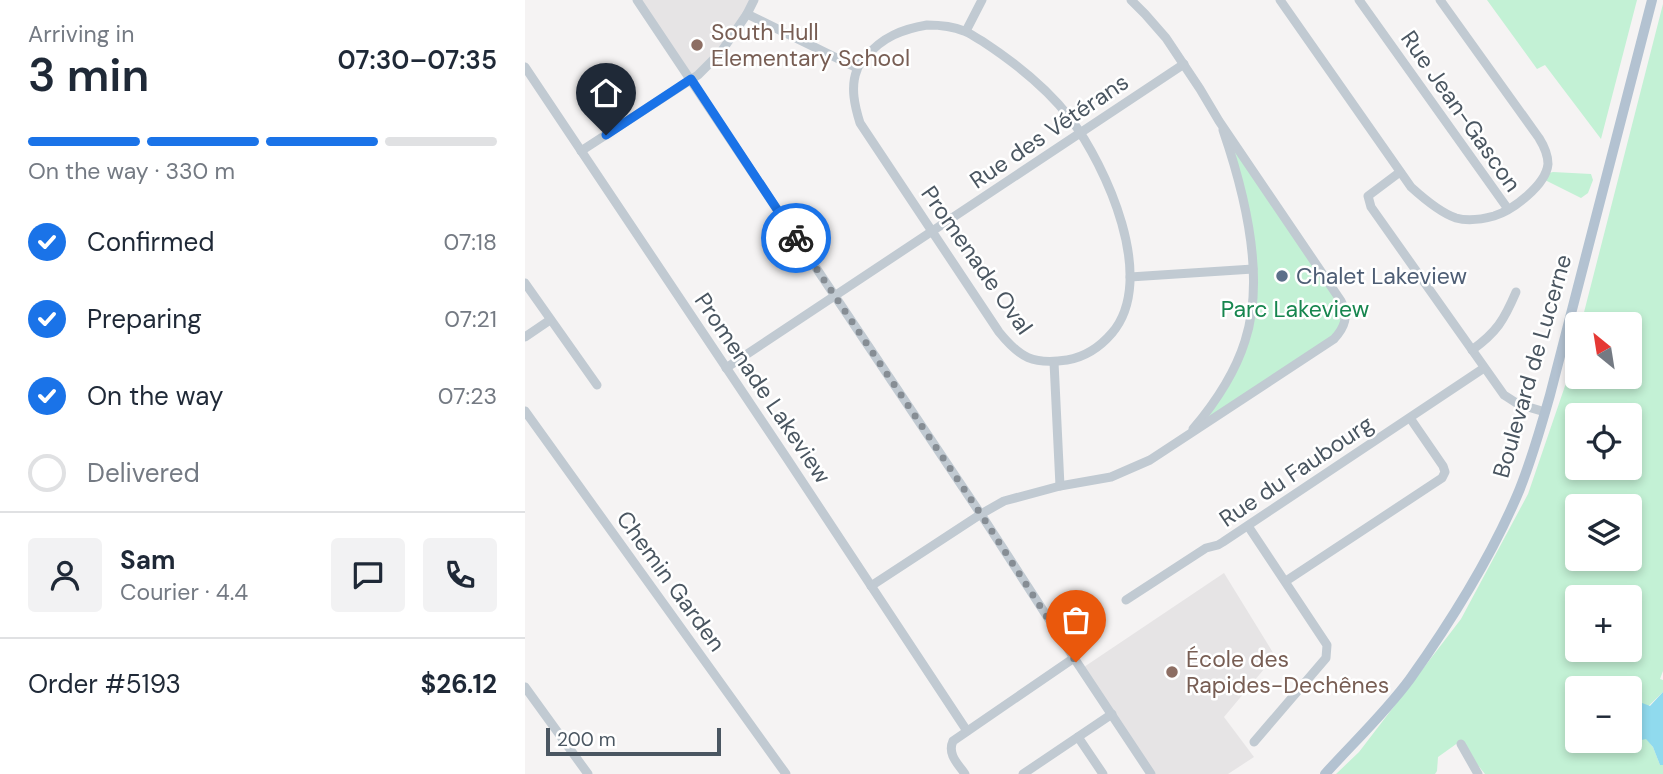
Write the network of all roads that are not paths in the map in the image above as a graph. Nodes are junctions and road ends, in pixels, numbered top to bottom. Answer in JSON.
{"nodes":[{"id":1,"x":637,"y":0,"type":"edge"},
{"id":2,"x":754,"y":0,"type":"edge"},
{"id":3,"x":982,"y":0,"type":"edge"},
{"id":4,"x":1131,"y":0,"type":"edge"},
{"id":5,"x":1280,"y":0,"type":"edge"},
{"id":6,"x":1359,"y":0,"type":"edge"},
{"id":7,"x":1440,"y":0,"type":"edge"},
{"id":8,"x":1652,"y":0,"type":"edge"},
{"id":9,"x":747,"y":14,"type":"junction"},
{"id":10,"x":966,"y":31,"type":"junction"},
{"id":11,"x":1184,"y":64,"type":"junction"},
{"id":12,"x":525,"y":67,"type":"edge"},
{"id":13,"x":857,"y":68,"type":"junction"},
{"id":14,"x":691,"y":79,"type":"junction"},
{"id":15,"x":1219,"y":121,"type":"junction"},
{"id":16,"x":1080,"y":133,"type":"junction"},
{"id":17,"x":581,"y":151,"type":"junction"},
{"id":18,"x":1400,"y":172,"type":"junction"},
{"id":19,"x":1508,"y":209,"type":"junction"},
{"id":20,"x":933,"y":232,"type":"junction"},
{"id":21,"x":1253,"y":269,"type":"junction"},
{"id":22,"x":1130,"y":277,"type":"junction"},
{"id":23,"x":525,"y":283,"type":"edge"},
{"id":24,"x":1516,"y":292,"type":"dead end"},
{"id":25,"x":835,"y":297,"type":"junction"},
{"id":26,"x":550,"y":320,"type":"junction"},
{"id":27,"x":525,"y":337,"type":"edge"},
{"id":28,"x":1472,"y":350,"type":"junction"},
{"id":29,"x":1054,"y":362,"type":"junction"},
{"id":30,"x":726,"y":368,"type":"junction"},
{"id":31,"x":1484,"y":368,"type":"junction"},
{"id":32,"x":597,"y":385,"type":"dead end"},
{"id":33,"x":525,"y":411,"type":"edge"},
{"id":34,"x":1545,"y":412,"type":"junction"},
{"id":35,"x":1410,"y":418,"type":"junction"},
{"id":36,"x":1185,"y":438,"type":"junction"},
{"id":37,"x":1060,"y":486,"type":"junction"},
{"id":38,"x":981,"y":514,"type":"junction"},
{"id":39,"x":1248,"y":526,"type":"junction"},
{"id":40,"x":1286,"y":581,"type":"junction"},
{"id":41,"x":871,"y":586,"type":"junction"},
{"id":42,"x":1126,"y":600,"type":"dead end"},
{"id":43,"x":1074,"y":659,"type":"junction"},
{"id":44,"x":525,"y":687,"type":"edge"},
{"id":45,"x":1112,"y":714,"type":"junction"},
{"id":46,"x":967,"y":731,"type":"junction"},
{"id":47,"x":1078,"y":737,"type":"junction"},
{"id":48,"x":1254,"y":742,"type":"dead end"},
{"id":49,"x":1461,"y":744,"type":"dead end"},
{"id":50,"x":588,"y":774,"type":"edge"},
{"id":51,"x":786,"y":774,"type":"edge"},
{"id":52,"x":965,"y":774,"type":"edge"},
{"id":53,"x":1023,"y":774,"type":"edge"},
{"id":54,"x":1103,"y":774,"type":"edge"},
{"id":55,"x":1151,"y":774,"type":"edge"},
{"id":56,"x":1325,"y":774,"type":"edge"},
{"id":57,"x":1478,"y":774,"type":"edge"}],
"edges":[{"from":1,"to":14,"type":"street"},
{"from":2,"to":9,"type":"street"},
{"from":3,"to":10,"type":"street"},
{"from":4,"to":11,"type":"street"},
{"from":5,"to":18,"type":"street"},
{"from":6,"to":19,"type":"street","name":"Rue Jean-Gascon"},
{"from":7,"to":19,"type":"street"},
{"from":8,"to":34,"type":"main road","name":"Boulevard de Lucerne"},
{"from":9,"to":13,"type":"street"},
{"from":9,"to":14,"type":"street"},
{"from":10,"to":13,"type":"street","name":"Promenade Oval"},
{"from":10,"to":16,"type":"street","name":"Promenade Oval"},
{"from":11,"to":15,"type":"street"},
{"from":11,"to":16,"type":"street","name":"Rue des Vétérans"},
{"from":12,"to":17,"type":"street","name":"Promenade Lakeview"},
{"from":13,"to":20,"type":"street","name":"Promenade Oval"},
{"from":14,"to":17,"type":"street"},
{"from":14,"to":25,"type":"street"},
{"from":15,"to":21,"type":"street"},
{"from":15,"to":36,"type":"street"},
{"from":16,"to":20,"type":"street","name":"Rue des Vétérans"},
{"from":16,"to":22,"type":"street","name":"Promenade Oval"},
{"from":17,"to":30,"type":"street","name":"Promenade Lakeview"},
{"from":18,"to":19,"type":"street"},
{"from":18,"to":28,"type":"street"},
{"from":20,"to":25,"type":"street","name":"Rue des Vétérans"},
{"from":20,"to":29,"type":"street","name":"Promenade Oval"},
{"from":21,"to":22,"type":"street"},
{"from":21,"to":36,"type":"street"},
{"from":22,"to":29,"type":"street","name":"Promenade Oval"},
{"from":23,"to":26,"type":"street"},
{"from":24,"to":28,"type":"street"},
{"from":25,"to":30,"type":"street","name":"Rue des Vétérans"},
{"from":25,"to":38,"type":"street"},
{"from":26,"to":27,"type":"street"},
{"from":26,"to":32,"type":"street"},
{"from":28,"to":31,"type":"street"},
{"from":29,"to":37,"type":"street"},
{"from":30,"to":41,"type":"street","name":"Promenade Lakeview"},
{"from":31,"to":34,"type":"street"},
{"from":31,"to":35,"type":"street","name":"Rue du Faubourg"},
{"from":33,"to":51,"type":"street","name":"Chemin Garden"},
{"from":34,"to":56,"type":"main road","name":"Boulevard de Lucerne"},
{"from":35,"to":39,"type":"street","name":"Rue du Faubourg"},
{"from":35,"to":40,"type":"street"},
{"from":36,"to":37,"type":"street"},
{"from":37,"to":38,"type":"street"},
{"from":38,"to":41,"type":"street"},
{"from":38,"to":43,"type":"street"},
{"from":39,"to":40,"type":"street"},
{"from":39,"to":42,"type":"street","name":"Rue du Faubourg"},
{"from":40,"to":48,"type":"street"},
{"from":41,"to":46,"type":"street","name":"Promenade Lakeview"},
{"from":43,"to":45,"type":"street"},
{"from":43,"to":46,"type":"street"},
{"from":44,"to":50,"type":"street"},
{"from":45,"to":47,"type":"street"},
{"from":45,"to":55,"type":"street"},
{"from":46,"to":52,"type":"street"},
{"from":47,"to":53,"type":"street"},
{"from":47,"to":54,"type":"street"},
{"from":49,"to":57,"type":"street"}]}
